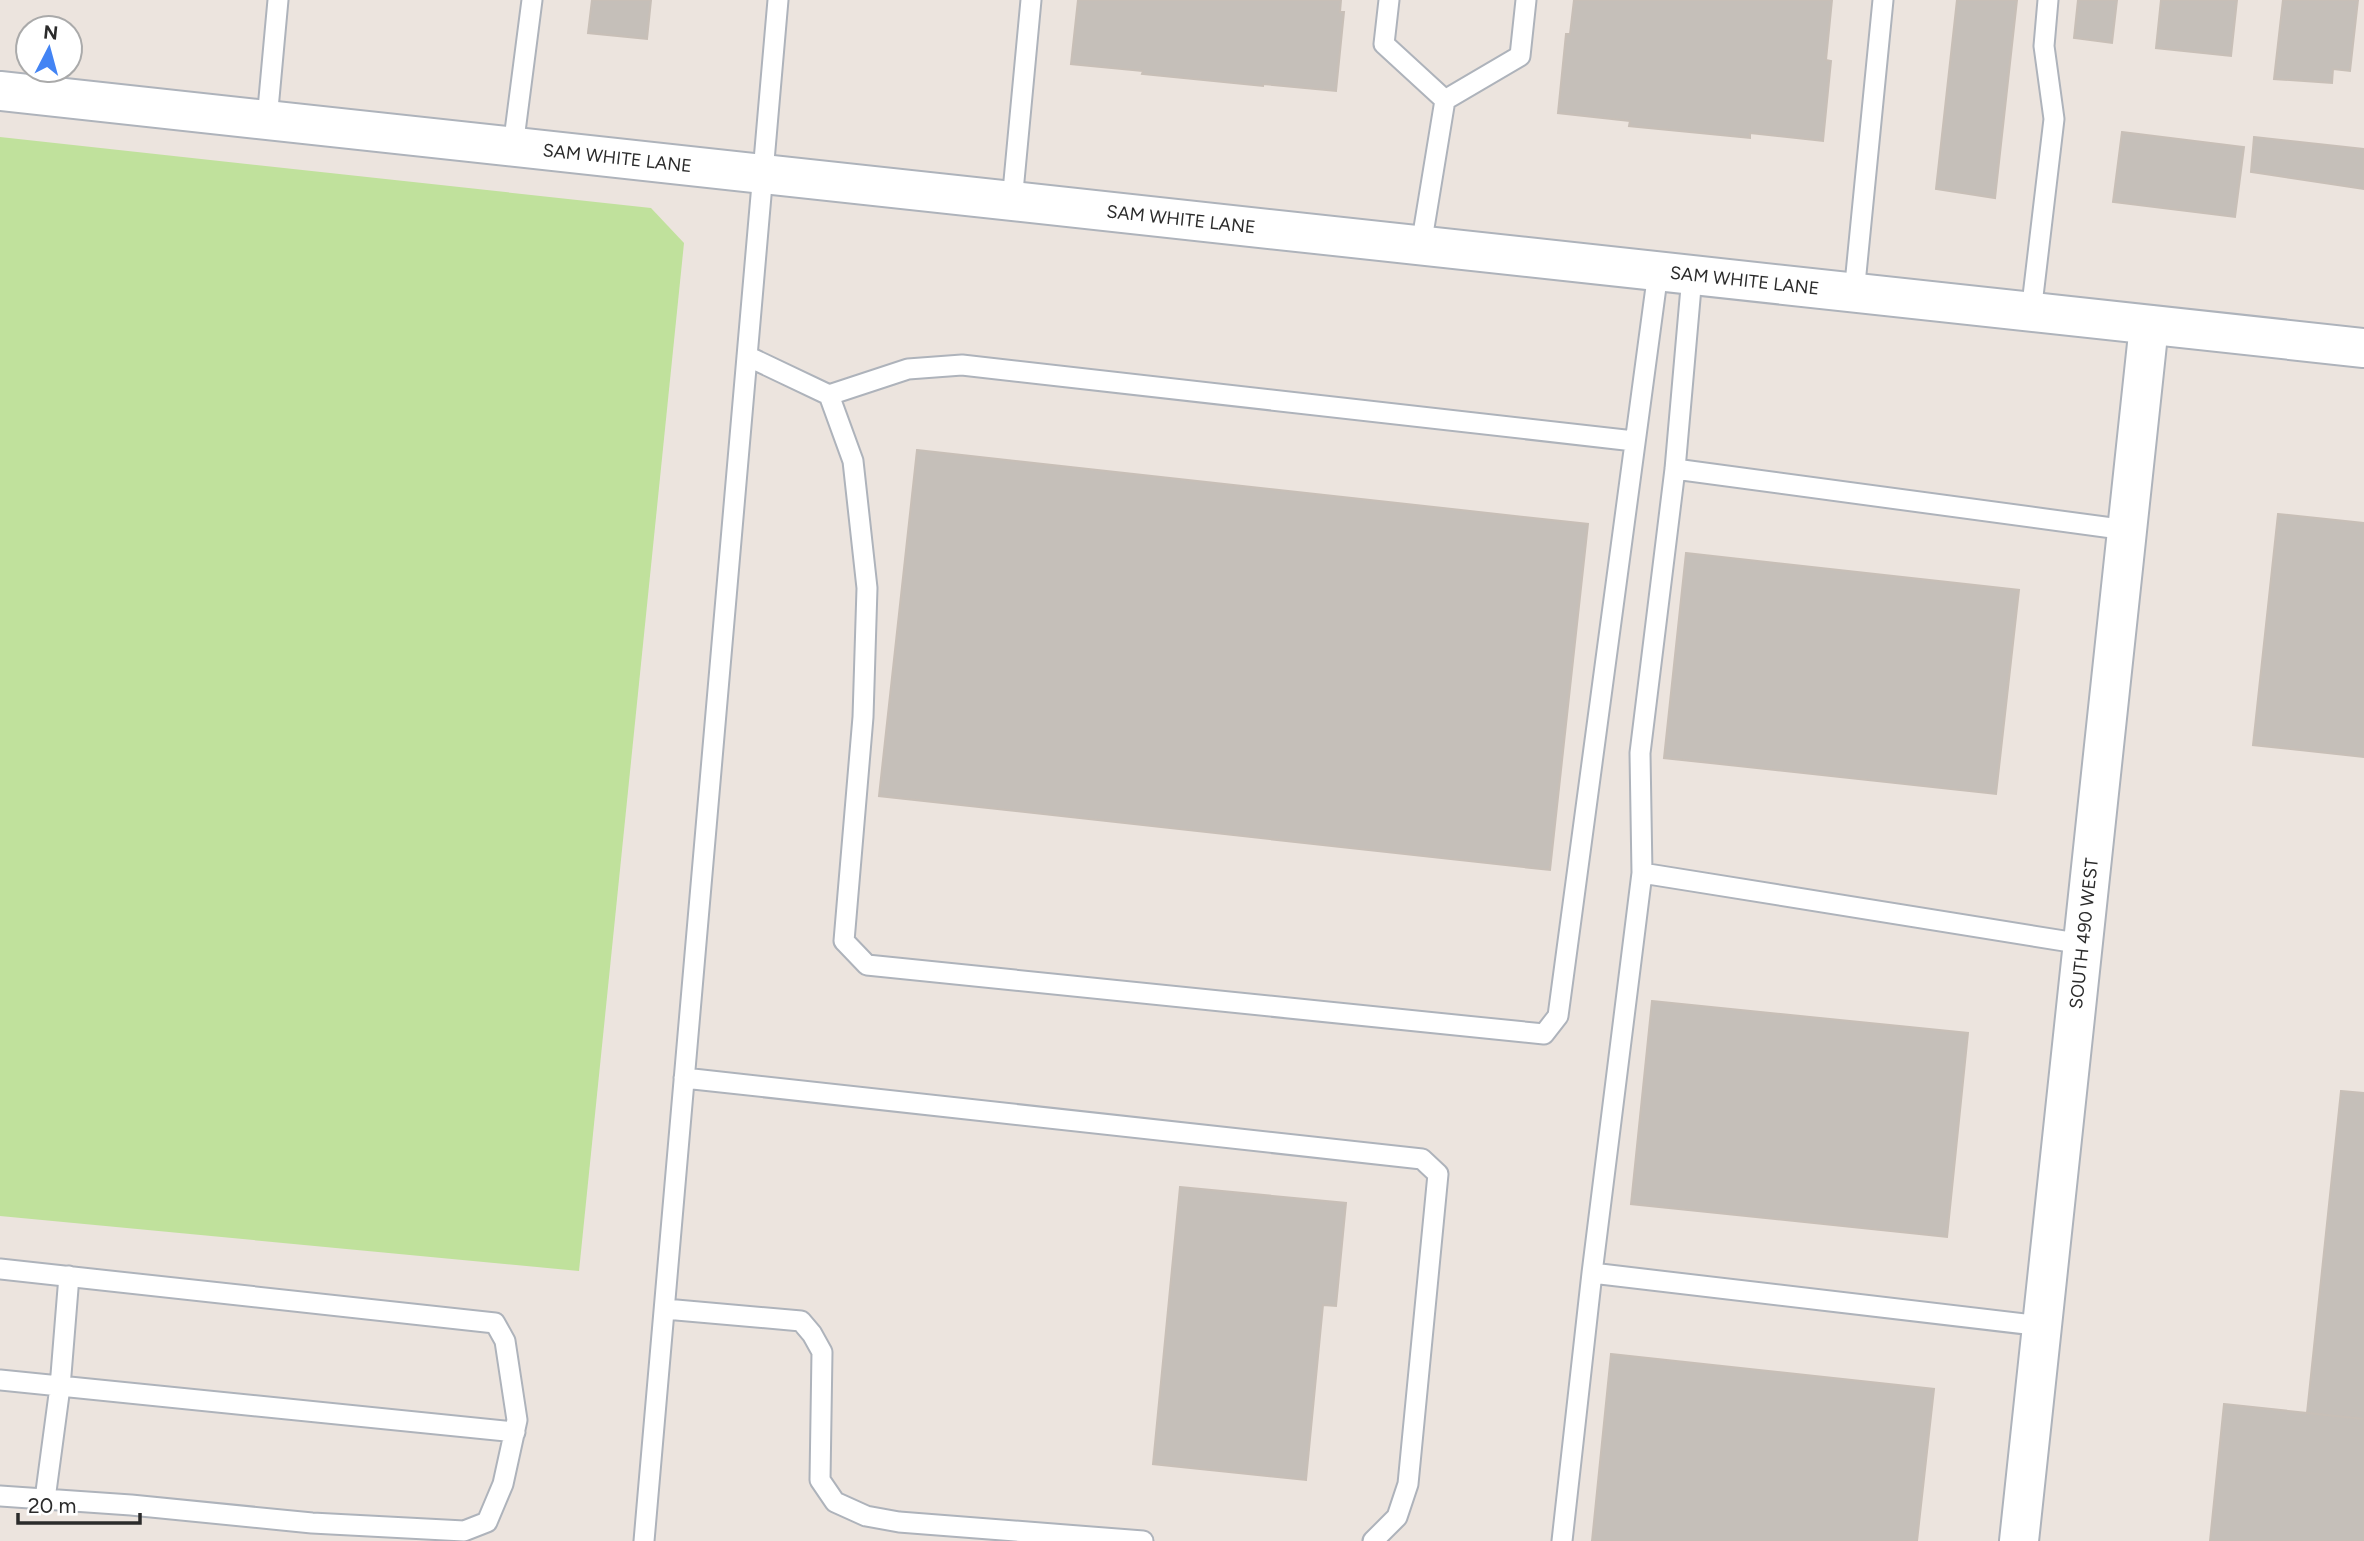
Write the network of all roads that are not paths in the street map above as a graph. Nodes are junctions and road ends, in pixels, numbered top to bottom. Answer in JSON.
{"nodes":[{"id":1,"x":278,"y":0,"type":"edge"},
{"id":2,"x":532,"y":0,"type":"edge"},
{"id":3,"x":778,"y":0,"type":"edge"},
{"id":4,"x":1031,"y":0,"type":"edge"},
{"id":5,"x":1389,"y":0,"type":"edge"},
{"id":6,"x":1526,"y":0,"type":"edge"},
{"id":7,"x":1883,"y":0,"type":"edge"},
{"id":8,"x":2048,"y":0,"type":"edge"},
{"id":9,"x":0,"y":90,"type":"edge"},
{"id":10,"x":1445,"y":100,"type":"junction"},
{"id":11,"x":267,"y":120,"type":"junction"},
{"id":12,"x":513,"y":147,"type":"junction"},
{"id":13,"x":763,"y":174,"type":"junction"},
{"id":14,"x":1012,"y":202,"type":"junction"},
{"id":15,"x":1422,"y":246,"type":"junction"},
{"id":16,"x":1675,"y":274,"type":"junction"},
{"id":17,"x":1854,"y":293,"type":"junction"},
{"id":18,"x":2031,"y":313,"type":"junction"},
{"id":19,"x":2149,"y":325,"type":"junction"},
{"id":20,"x":2364,"y":348,"type":"edge"},
{"id":21,"x":747,"y":356,"type":"junction"},
{"id":22,"x":829,"y":395,"type":"junction"},
{"id":23,"x":1634,"y":442,"type":"junction"},
{"id":24,"x":1675,"y":469,"type":"junction"},
{"id":25,"x":2127,"y":530,"type":"junction"},
{"id":26,"x":1642,"y":873,"type":"junction"},
{"id":27,"x":2083,"y":944,"type":"junction"},
{"id":28,"x":684,"y":1078,"type":"junction"},
{"id":29,"x":0,"y":1269,"type":"edge"},
{"id":30,"x":1592,"y":1273,"type":"junction"},
{"id":31,"x":69,"y":1276,"type":"junction"},
{"id":32,"x":665,"y":1308,"type":"junction"},
{"id":33,"x":2042,"y":1325,"type":"junction"},
{"id":34,"x":0,"y":1380,"type":"edge"},
{"id":35,"x":60,"y":1387,"type":"junction"},
{"id":36,"x":514,"y":1432,"type":"junction"},
{"id":37,"x":0,"y":1496,"type":"edge"},
{"id":38,"x":46,"y":1499,"type":"junction"},
{"id":39,"x":645,"y":1541,"type":"edge"},
{"id":40,"x":1143,"y":1541,"type":"edge"},
{"id":41,"x":1373,"y":1541,"type":"edge"},
{"id":42,"x":1562,"y":1541,"type":"edge"},
{"id":43,"x":2019,"y":1541,"type":"edge"}],
"edges":[{"from":1,"to":11,"type":"lane"},
{"from":2,"to":12,"type":"lane"},
{"from":3,"to":13,"type":"lane"},
{"from":4,"to":14,"type":"lane"},
{"from":5,"to":10,"type":"lane"},
{"from":6,"to":10,"type":"lane"},
{"from":7,"to":17,"type":"lane"},
{"from":8,"to":18,"type":"lane"},
{"from":9,"to":11,"type":"street","name":"SAM WHITE LANE"},
{"from":10,"to":15,"type":"lane"},
{"from":11,"to":12,"type":"street","name":"SAM WHITE LANE"},
{"from":12,"to":13,"type":"street","name":"SAM WHITE LANE"},
{"from":13,"to":14,"type":"street","name":"SAM WHITE LANE"},
{"from":13,"to":21,"type":"lane"},
{"from":14,"to":15,"type":"street","name":"SAM WHITE LANE"},
{"from":15,"to":16,"type":"street","name":"SAM WHITE LANE"},
{"from":16,"to":17,"type":"street","name":"SAM WHITE LANE"},
{"from":16,"to":23,"type":"lane"},
{"from":16,"to":24,"type":"lane"},
{"from":17,"to":18,"type":"street","name":"SAM WHITE LANE"},
{"from":18,"to":19,"type":"street","name":"SAM WHITE LANE"},
{"from":19,"to":20,"type":"street","name":"SAM WHITE LANE"},
{"from":19,"to":25,"type":"street","name":"SOUTH 490 WEST"},
{"from":21,"to":22,"type":"lane"},
{"from":21,"to":28,"type":"lane"},
{"from":22,"to":23,"type":"lane"},
{"from":22,"to":23,"type":"lane"},
{"from":24,"to":25,"type":"lane"},
{"from":24,"to":26,"type":"lane"},
{"from":25,"to":27,"type":"street","name":"SOUTH 490 WEST"},
{"from":26,"to":27,"type":"lane"},
{"from":26,"to":30,"type":"lane"},
{"from":27,"to":33,"type":"street","name":"SOUTH 490 WEST"},
{"from":28,"to":32,"type":"lane"},
{"from":28,"to":41,"type":"lane"},
{"from":29,"to":31,"type":"lane"},
{"from":30,"to":33,"type":"lane"},
{"from":30,"to":42,"type":"lane"},
{"from":31,"to":35,"type":"lane"},
{"from":31,"to":36,"type":"lane"},
{"from":32,"to":39,"type":"lane"},
{"from":32,"to":40,"type":"lane"},
{"from":33,"to":43,"type":"street","name":"SOUTH 490 WEST"},
{"from":34,"to":35,"type":"lane"},
{"from":35,"to":36,"type":"lane"},
{"from":35,"to":38,"type":"lane"},
{"from":36,"to":38,"type":"lane"},
{"from":37,"to":38,"type":"lane"}]}
